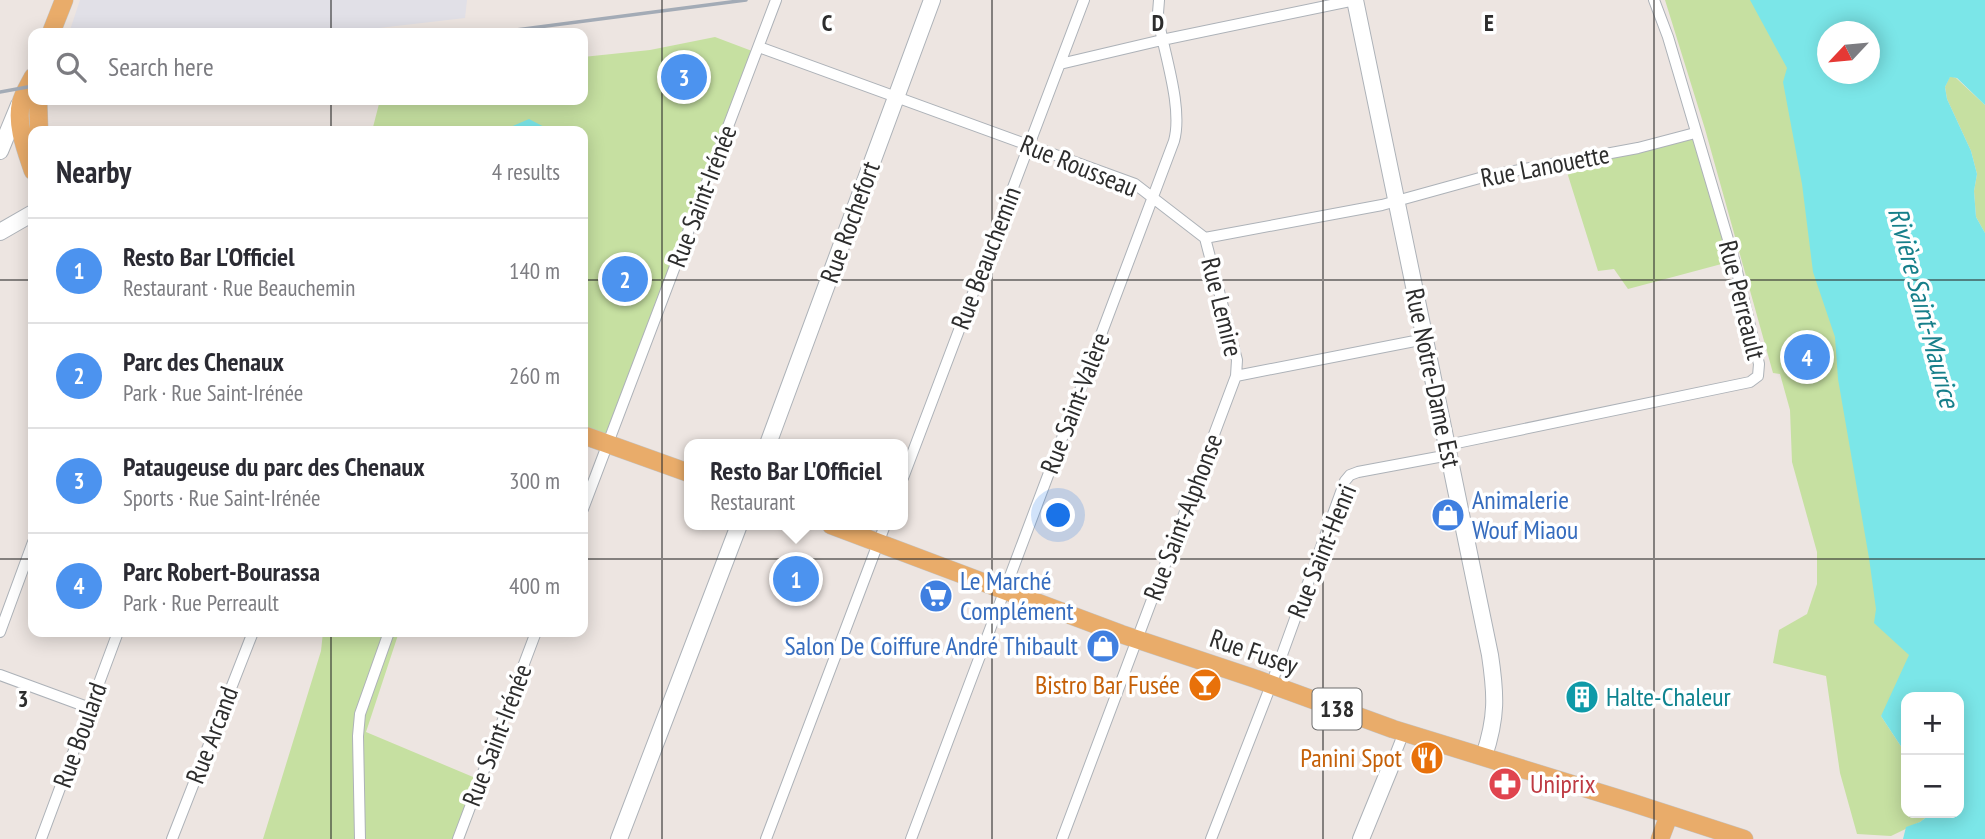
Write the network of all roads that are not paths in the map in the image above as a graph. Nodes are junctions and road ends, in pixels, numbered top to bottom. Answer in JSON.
{"nodes":[{"id":1,"x":64,"y":0,"type":"edge"},
{"id":2,"x":776,"y":0,"type":"edge"},
{"id":3,"x":932,"y":0,"type":"edge"},
{"id":4,"x":1084,"y":0,"type":"edge"},
{"id":5,"x":1159,"y":0,"type":"edge"},
{"id":6,"x":1355,"y":0,"type":"edge"},
{"id":7,"x":1654,"y":0,"type":"edge"},
{"id":8,"x":53,"y":28,"type":"edge"},
{"id":9,"x":1162,"y":40,"type":"junction"},
{"id":10,"x":759,"y":47,"type":"junction"},
{"id":11,"x":1060,"y":64,"type":"junction"},
{"id":12,"x":896,"y":96,"type":"junction"},
{"id":13,"x":28,"y":103,"type":"edge"},
{"id":14,"x":28,"y":105,"type":"edge"},
{"id":15,"x":31,"y":105,"type":"edge"},
{"id":16,"x":38,"y":126,"type":"edge"},
{"id":17,"x":1695,"y":133,"type":"junction"},
{"id":18,"x":1030,"y":145,"type":"junction"},
{"id":19,"x":0,"y":151,"type":"edge"},
{"id":20,"x":28,"y":153,"type":"edge"},
{"id":21,"x":1152,"y":197,"type":"junction"},
{"id":22,"x":1396,"y":201,"type":"junction"},
{"id":23,"x":28,"y":216,"type":"edge"},
{"id":24,"x":0,"y":232,"type":"edge"},
{"id":25,"x":1205,"y":239,"type":"junction"},
{"id":26,"x":1425,"y":339,"type":"junction"},
{"id":27,"x":1236,"y":376,"type":"junction"},
{"id":28,"x":588,"y":437,"type":"edge"},
{"id":29,"x":770,"y":439,"type":"edge"},
{"id":30,"x":608,"y":444,"type":"junction"},
{"id":31,"x":1448,"y":450,"type":"junction"},
{"id":32,"x":908,"y":465,"type":"edge"},
{"id":33,"x":684,"y":471,"type":"edge"},
{"id":34,"x":588,"y":496,"type":"edge"},
{"id":35,"x":737,"y":530,"type":"edge"},
{"id":36,"x":844,"y":530,"type":"edge"},
{"id":37,"x":883,"y":530,"type":"edge"},
{"id":38,"x":878,"y":543,"type":"junction"},
{"id":39,"x":28,"y":556,"type":"edge"},
{"id":40,"x":1005,"y":591,"type":"junction"},
{"id":41,"x":0,"y":632,"type":"edge"},
{"id":42,"x":116,"y":637,"type":"edge"},
{"id":43,"x":251,"y":637,"type":"edge"},
{"id":44,"x":388,"y":637,"type":"edge"},
{"id":45,"x":534,"y":637,"type":"edge"},
{"id":46,"x":1138,"y":640,"type":"junction"},
{"id":47,"x":0,"y":675,"type":"edge"},
{"id":48,"x":1271,"y":685,"type":"junction"},
{"id":49,"x":90,"y":708,"type":"junction"},
{"id":50,"x":1404,"y":732,"type":"junction"},
{"id":51,"x":1484,"y":756,"type":"junction"},
{"id":52,"x":1390,"y":768,"type":"joint"},
{"id":53,"x":1669,"y":815,"type":"junction"},
{"id":54,"x":41,"y":839,"type":"edge"},
{"id":55,"x":172,"y":839,"type":"edge"},
{"id":56,"x":360,"y":839,"type":"edge"},
{"id":57,"x":458,"y":839,"type":"edge"},
{"id":58,"x":619,"y":839,"type":"edge"},
{"id":59,"x":766,"y":839,"type":"edge"},
{"id":60,"x":911,"y":839,"type":"edge"},
{"id":61,"x":1062,"y":839,"type":"edge"},
{"id":62,"x":1211,"y":839,"type":"edge"},
{"id":63,"x":1361,"y":839,"type":"edge"},
{"id":64,"x":1660,"y":839,"type":"edge"},
{"id":65,"x":1744,"y":839,"type":"edge"}],
"edges":[{"from":1,"to":8,"type":"main road"},
{"from":2,"to":10,"type":"street","name":"Rue Saint-Irénée"},
{"from":3,"to":12,"type":"street","name":"Rue Rochefort"},
{"from":4,"to":11,"type":"street","name":"Rue Beauchemin"},
{"from":5,"to":9,"type":"street","name":"Rue Saint-Valère"},
{"from":6,"to":9,"type":"street"},
{"from":6,"to":22,"type":"street","name":"Rue Notre-Dame Est"},
{"from":7,"to":17,"type":"street","name":"Rue Perreault"},
{"from":9,"to":11,"type":"street"},
{"from":9,"to":21,"type":"street","name":"Rue Saint-Valère"},
{"from":10,"to":12,"type":"street","name":"Rue Rousseau"},
{"from":10,"to":30,"type":"street","name":"Rue Saint-Irénée"},
{"from":11,"to":18,"type":"street","name":"Rue Beauchemin"},
{"from":12,"to":18,"type":"street","name":"Rue Rousseau"},
{"from":12,"to":29,"type":"street","name":"Rue Rochefort"},
{"from":13,"to":19,"type":"street"},
{"from":14,"to":20,"type":"main road"},
{"from":15,"to":16,"type":"main road"},
{"from":17,"to":22,"type":"street","name":"Rue Lanouette"},
{"from":17,"to":31,"type":"street","name":"Rue Perreault"},
{"from":18,"to":21,"type":"street","name":"Rue Rousseau"},
{"from":18,"to":32,"type":"street","name":"Rue Beauchemin"},
{"from":21,"to":25,"type":"street","name":"Rue Rousseau"},
{"from":21,"to":40,"type":"street","name":"Rue Saint-Valère"},
{"from":22,"to":25,"type":"street"},
{"from":22,"to":26,"type":"street","name":"Rue Notre-Dame Est"},
{"from":23,"to":24,"type":"street"},
{"from":25,"to":27,"type":"street","name":"Rue Lemire"},
{"from":26,"to":27,"type":"street"},
{"from":26,"to":31,"type":"street","name":"Rue Notre-Dame Est"},
{"from":27,"to":46,"type":"street","name":"Rue Saint-Alphonse"},
{"from":28,"to":30,"type":"main road"},
{"from":30,"to":33,"type":"main road"},
{"from":30,"to":34,"type":"street","name":"Rue Saint-Irénée"},
{"from":31,"to":48,"type":"street","name":"Rue Saint-Henri"},
{"from":31,"to":51,"type":"street","name":"Rue Notre-Dame Est"},
{"from":35,"to":58,"type":"street"},
{"from":36,"to":38,"type":"main road","name":"Rue Fusey","number":"138"},
{"from":37,"to":38,"type":"street"},
{"from":38,"to":40,"type":"main road","name":"Rue Fusey","number":"138"},
{"from":38,"to":59,"type":"street"},
{"from":39,"to":41,"type":"street"},
{"from":40,"to":46,"type":"main road","name":"Rue Fusey","number":"138"},
{"from":40,"to":60,"type":"street","name":"Rue Saint-Valère"},
{"from":42,"to":49,"type":"street","name":"Rue Boulard"},
{"from":43,"to":55,"type":"street","name":"Rue Arcand"},
{"from":44,"to":56,"type":"street"},
{"from":45,"to":57,"type":"street","name":"Rue Saint-Irénée"},
{"from":46,"to":48,"type":"main road","name":"Rue Fusey","number":"138"},
{"from":46,"to":61,"type":"street","name":"Rue Saint-Alphonse"},
{"from":47,"to":49,"type":"street"},
{"from":48,"to":50,"type":"main road","name":"Rue Fusey","number":"138"},
{"from":48,"to":62,"type":"street","name":"Rue Saint-Henri"},
{"from":49,"to":54,"type":"street","name":"Rue Boulard"},
{"from":50,"to":51,"type":"main road","name":"Rue Fusey","number":"138"},
{"from":50,"to":52,"type":"street"},
{"from":51,"to":53,"type":"main road","name":"Rue Fusey","number":"138"},
{"from":52,"to":63,"type":"street"},
{"from":53,"to":64,"type":"main road"},
{"from":53,"to":65,"type":"main road","name":"Rue Fusey","number":"138"}]}
